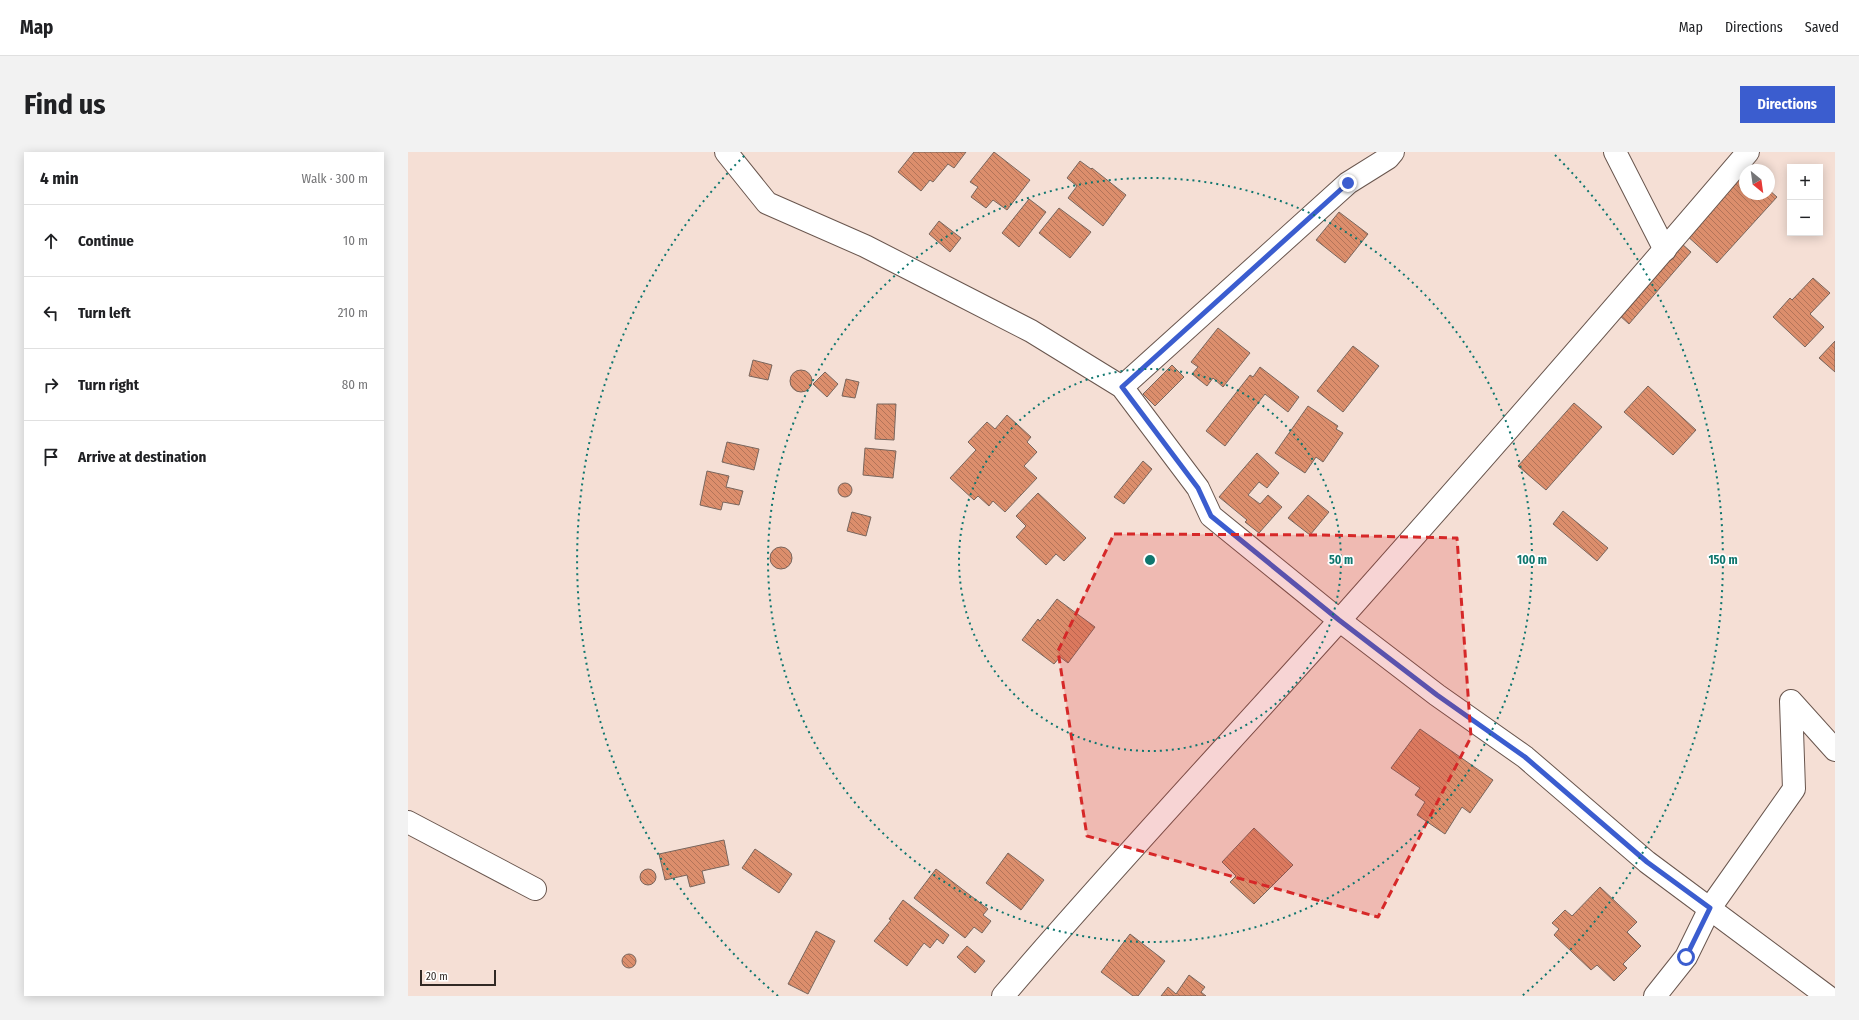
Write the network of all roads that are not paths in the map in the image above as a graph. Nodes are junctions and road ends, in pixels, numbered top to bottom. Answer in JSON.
{"nodes":[{"id":1,"x":726,"y":152,"type":"edge"},
{"id":2,"x":1393,"y":152,"type":"edge"},
{"id":3,"x":1615,"y":152,"type":"edge"},
{"id":4,"x":1748,"y":152,"type":"edge"},
{"id":5,"x":1665,"y":250,"type":"junction"},
{"id":6,"x":1122,"y":387,"type":"junction"},
{"id":7,"x":1339,"y":620,"type":"junction"},
{"id":8,"x":1835,"y":750,"type":"edge"},
{"id":9,"x":408,"y":822,"type":"edge"},
{"id":10,"x":534,"y":889,"type":"dead end"},
{"id":11,"x":1710,"y":908,"type":"junction"},
{"id":12,"x":1003,"y":996,"type":"edge"},
{"id":13,"x":1655,"y":996,"type":"edge"},
{"id":14,"x":1826,"y":996,"type":"edge"}],
"edges":[{"from":1,"to":6,"type":"street"},
{"from":2,"to":6,"type":"street"},
{"from":3,"to":5,"type":"street"},
{"from":4,"to":5,"type":"street"},
{"from":5,"to":7,"type":"street"},
{"from":6,"to":7,"type":"street"},
{"from":7,"to":11,"type":"street"},
{"from":7,"to":12,"type":"street"},
{"from":8,"to":11,"type":"street"},
{"from":9,"to":10,"type":"street"},
{"from":11,"to":13,"type":"street"},
{"from":11,"to":14,"type":"street"}]}
